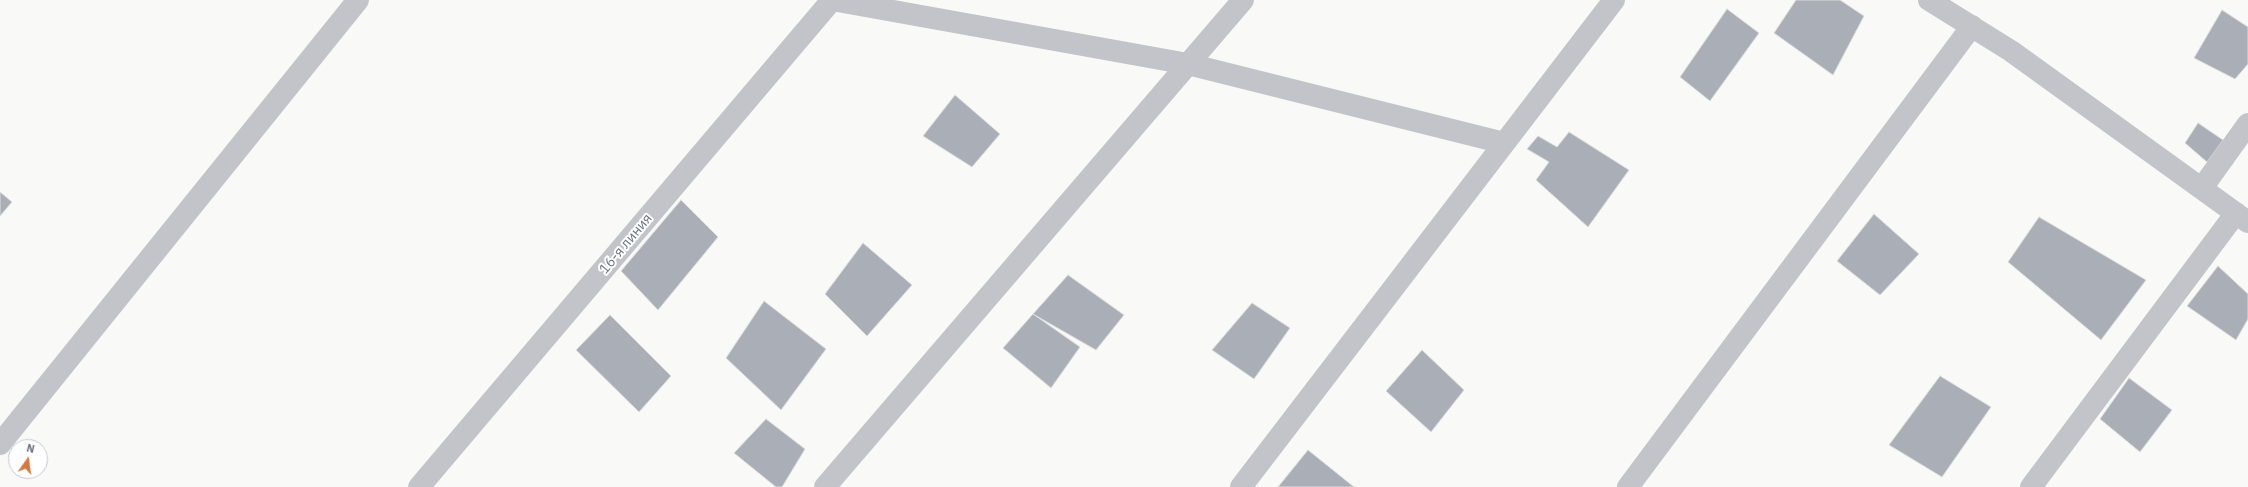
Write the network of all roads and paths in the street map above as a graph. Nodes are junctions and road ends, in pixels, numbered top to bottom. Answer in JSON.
{"nodes":[{"id":1,"x":358,"y":0,"type":"edge"},
{"id":2,"x":832,"y":0,"type":"edge"},
{"id":3,"x":1243,"y":0,"type":"edge"},
{"id":4,"x":1614,"y":0,"type":"edge"},
{"id":5,"x":1929,"y":0,"type":"edge"},
{"id":6,"x":1972,"y":26,"type":"junction"},
{"id":7,"x":1188,"y":64,"type":"junction"},
{"id":8,"x":2248,"y":124,"type":"edge"},
{"id":9,"x":1504,"y":143,"type":"junction"},
{"id":10,"x":2202,"y":188,"type":"junction"},
{"id":11,"x":2242,"y":218,"type":"edge"},
{"id":12,"x":0,"y":444,"type":"edge"},
{"id":13,"x":420,"y":487,"type":"edge"},
{"id":14,"x":825,"y":487,"type":"edge"},
{"id":15,"x":1241,"y":487,"type":"edge"},
{"id":16,"x":1628,"y":487,"type":"edge"},
{"id":17,"x":2031,"y":487,"type":"edge"}],
"edges":[{"from":1,"to":12,"type":"street"},
{"from":2,"to":7,"type":"street"},
{"from":2,"to":13,"type":"street","name":"16-я линия"},
{"from":3,"to":7,"type":"street"},
{"from":4,"to":9,"type":"street"},
{"from":5,"to":6,"type":"street"},
{"from":6,"to":10,"type":"street"},
{"from":6,"to":16,"type":"street"},
{"from":7,"to":9,"type":"street"},
{"from":7,"to":14,"type":"street"},
{"from":8,"to":10,"type":"street"},
{"from":9,"to":15,"type":"street"},
{"from":10,"to":11,"type":"street"},
{"from":11,"to":17,"type":"street"}]}
